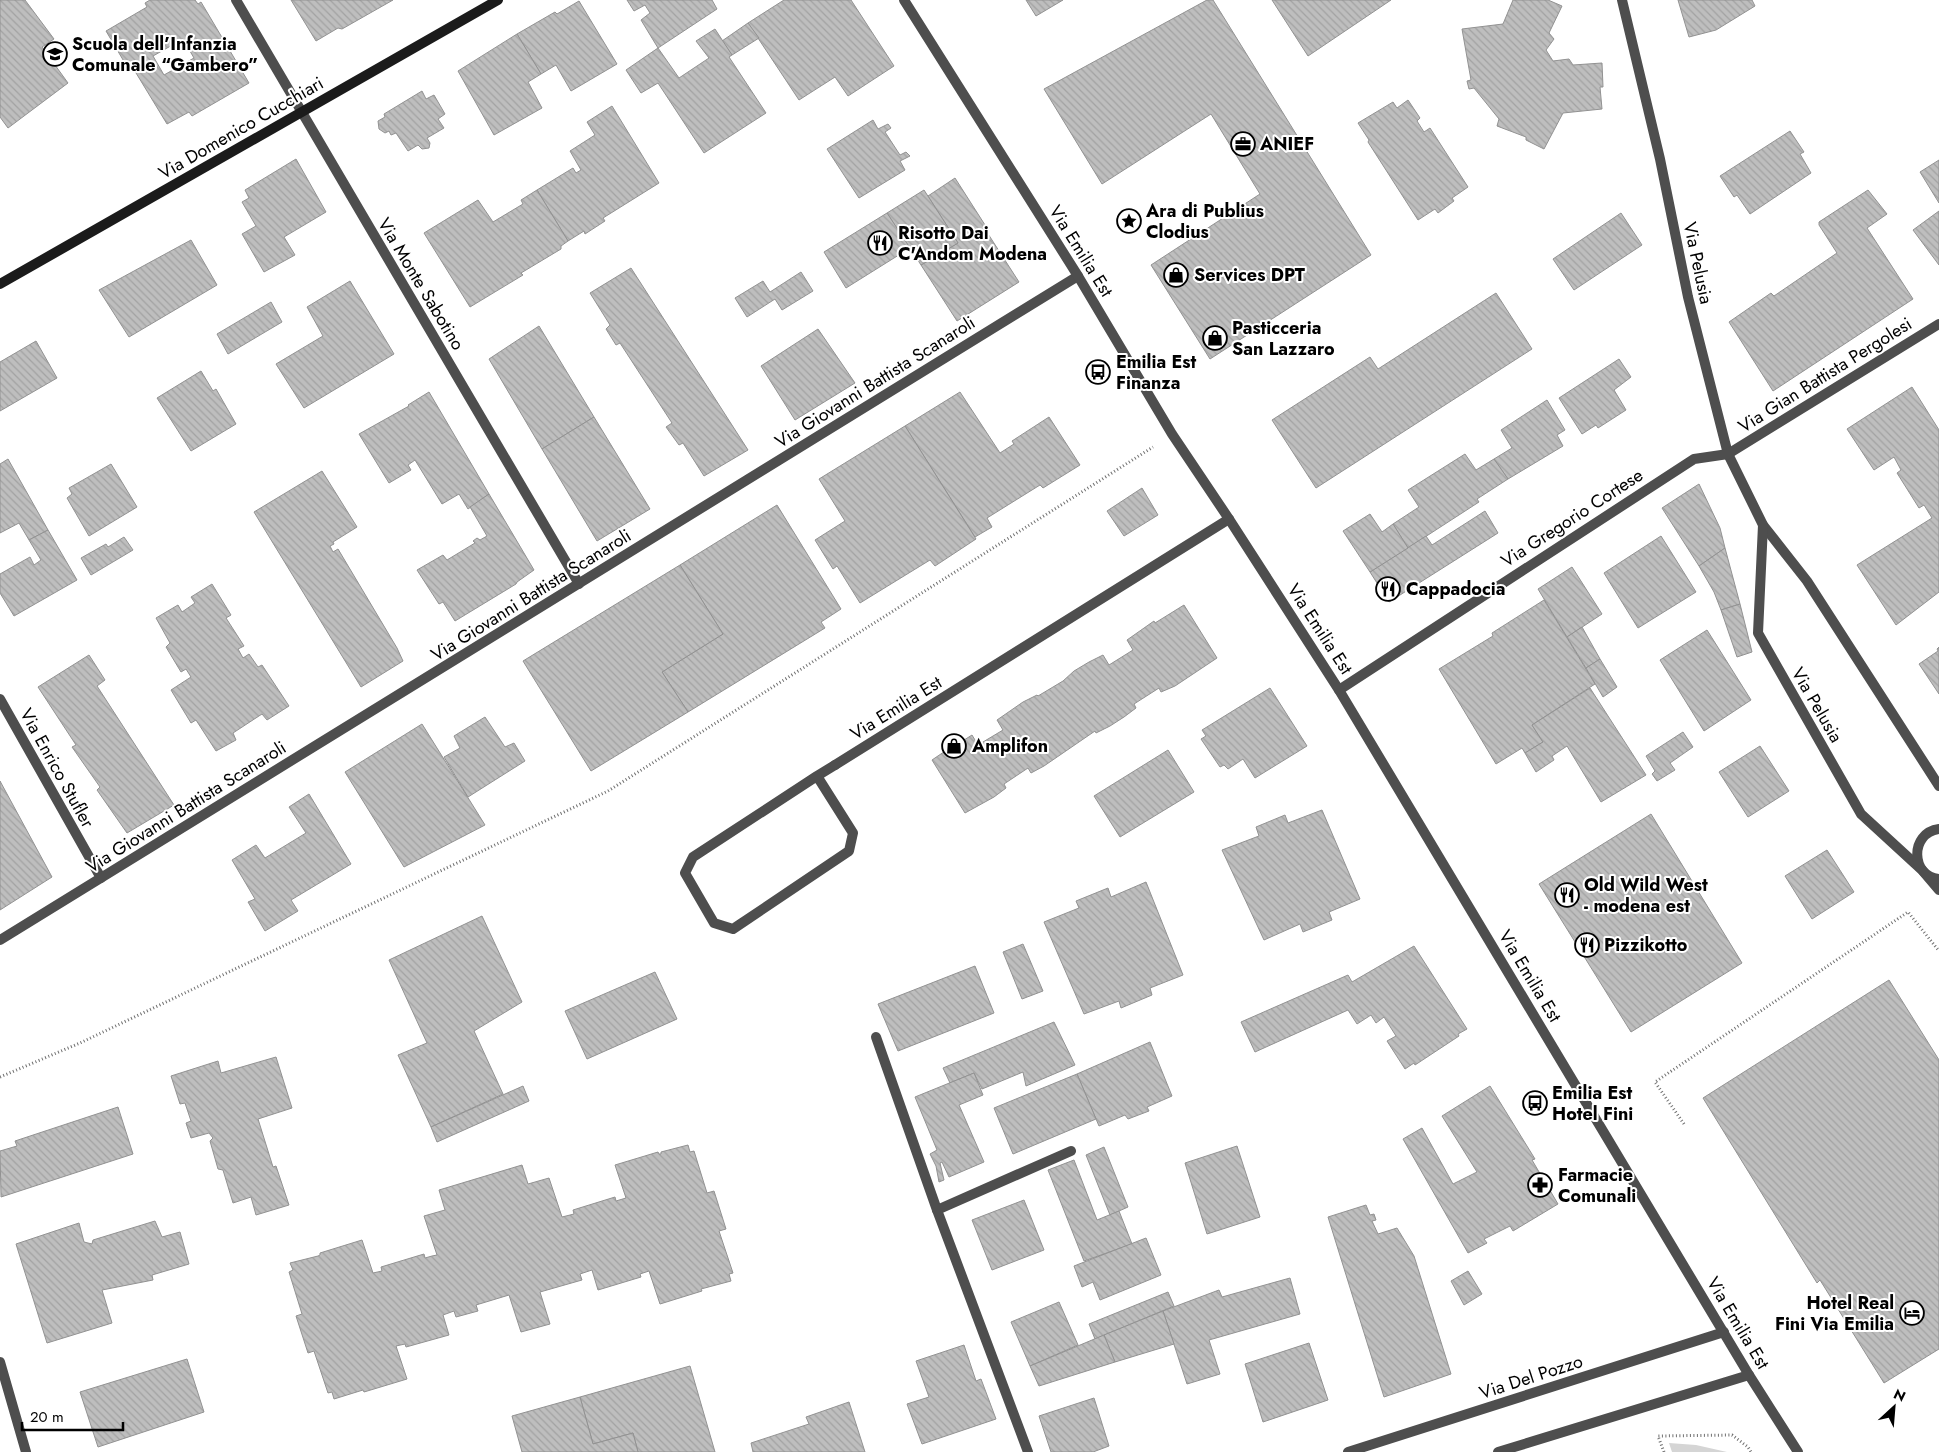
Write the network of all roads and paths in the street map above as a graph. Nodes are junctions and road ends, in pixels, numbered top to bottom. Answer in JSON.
{"nodes":[{"id":1,"x":236,"y":0,"type":"edge"},
{"id":2,"x":498,"y":0,"type":"edge"},
{"id":3,"x":904,"y":0,"type":"edge"},
{"id":4,"x":1622,"y":0,"type":"edge"},
{"id":5,"x":301,"y":112,"type":"junction"},
{"id":6,"x":1078,"y":276,"type":"junction"},
{"id":7,"x":0,"y":284,"type":"edge"},
{"id":8,"x":1939,"y":324,"type":"edge"},
{"id":9,"x":1172,"y":434,"type":"junction"},
{"id":10,"x":1728,"y":454,"type":"junction"},
{"id":11,"x":1230,"y":519,"type":"junction"},
{"id":12,"x":1763,"y":525,"type":"junction"},
{"id":13,"x":579,"y":584,"type":"junction"},
{"id":14,"x":1339,"y":690,"type":"junction"},
{"id":15,"x":0,"y":699,"type":"edge"},
{"id":16,"x":817,"y":776,"type":"junction"},
{"id":17,"x":1939,"y":786,"type":"edge"},
{"id":18,"x":1939,"y":829,"type":"edge"},
{"id":19,"x":1922,"y":870,"type":"junction"},
{"id":20,"x":101,"y":878,"type":"junction"},
{"id":21,"x":1939,"y":879,"type":"edge"},
{"id":22,"x":1939,"y":890,"type":"edge"},
{"id":23,"x":0,"y":940,"type":"edge"},
{"id":24,"x":1939,"y":951,"type":"edge"},
{"id":25,"x":876,"y":1037,"type":"dead end"},
{"id":26,"x":0,"y":1077,"type":"edge"},
{"id":27,"x":1684,"y":1124,"type":"dead end"},
{"id":28,"x":1071,"y":1151,"type":"dead end"},
{"id":29,"x":937,"y":1210,"type":"junction"},
{"id":30,"x":1724,"y":1332,"type":"junction"},
{"id":31,"x":0,"y":1362,"type":"edge"},
{"id":32,"x":1749,"y":1375,"type":"junction"},
{"id":33,"x":1364,"y":1450,"type":"edge"},
{"id":34,"x":26,"y":1452,"type":"edge"},
{"id":35,"x":1028,"y":1452,"type":"edge"},
{"id":36,"x":1348,"y":1452,"type":"edge"},
{"id":37,"x":1498,"y":1452,"type":"edge"},
{"id":38,"x":1664,"y":1452,"type":"edge"},
{"id":39,"x":1751,"y":1452,"type":"edge"},
{"id":40,"x":1798,"y":1452,"type":"edge"}],
"edges":[{"from":1,"to":5,"type":"street","name":"Via Monte Sabotino"},
{"from":2,"to":5,"type":"main road","name":"Via Domenico Cucchiari"},
{"from":3,"to":6,"type":"street","name":"Via Emilia Est"},
{"from":4,"to":10,"type":"street","name":"Via Pelusia"},
{"from":5,"to":7,"type":"main road","name":"Via Domenico Cucchiari"},
{"from":5,"to":13,"type":"street","name":"Via Monte Sabotino"},
{"from":6,"to":9,"type":"street","name":"Via Emilia Est"},
{"from":6,"to":13,"type":"street","name":"Via Giovanni Battista Scanaroli"},
{"from":8,"to":10,"type":"street","name":"Via Gian Battista Pergolesi"},
{"from":9,"to":11,"type":"street","name":"Via Emilia Est"},
{"from":9,"to":26,"type":"path"},
{"from":10,"to":12,"type":"street","name":"Via Pelusia"},
{"from":10,"to":14,"type":"street","name":"Via Gregorio Cortese"},
{"from":11,"to":14,"type":"street","name":"Via Emilia Est"},
{"from":11,"to":16,"type":"street","name":"Via Emilia Est"},
{"from":12,"to":17,"type":"street","name":"Via Pelusia"},
{"from":12,"to":19,"type":"street","name":"Via Pelusia"},
{"from":13,"to":20,"type":"street","name":"Via Giovanni Battista Scanaroli"},
{"from":14,"to":30,"type":"street","name":"Via Emilia Est"},
{"from":15,"to":20,"type":"street","name":"Via Enrico Stufler"},
{"from":16,"to":16,"type":"street","name":"Via Emilia Est"},
{"from":18,"to":19,"type":"street","name":"Via Pelusia"},
{"from":19,"to":21,"type":"street","name":"Via Pelusia"},
{"from":19,"to":22,"type":"street","name":"Via Pelusia"},
{"from":20,"to":23,"type":"street","name":"Via Giovanni Battista Scanaroli"},
{"from":24,"to":27,"type":"path"},
{"from":25,"to":29,"type":"street"},
{"from":28,"to":29,"type":"street"},
{"from":29,"to":35,"type":"street"},
{"from":30,"to":32,"type":"street","name":"Via Emilia Est"},
{"from":30,"to":33,"type":"street","name":"Via Del Pozzo"},
{"from":31,"to":34,"type":"street"},
{"from":32,"to":37,"type":"street"},
{"from":32,"to":40,"type":"street","name":"Via Emilia Est"},
{"from":33,"to":36,"type":"street","name":"Via Del Pozzo"},
{"from":38,"to":39,"type":"path"}]}
